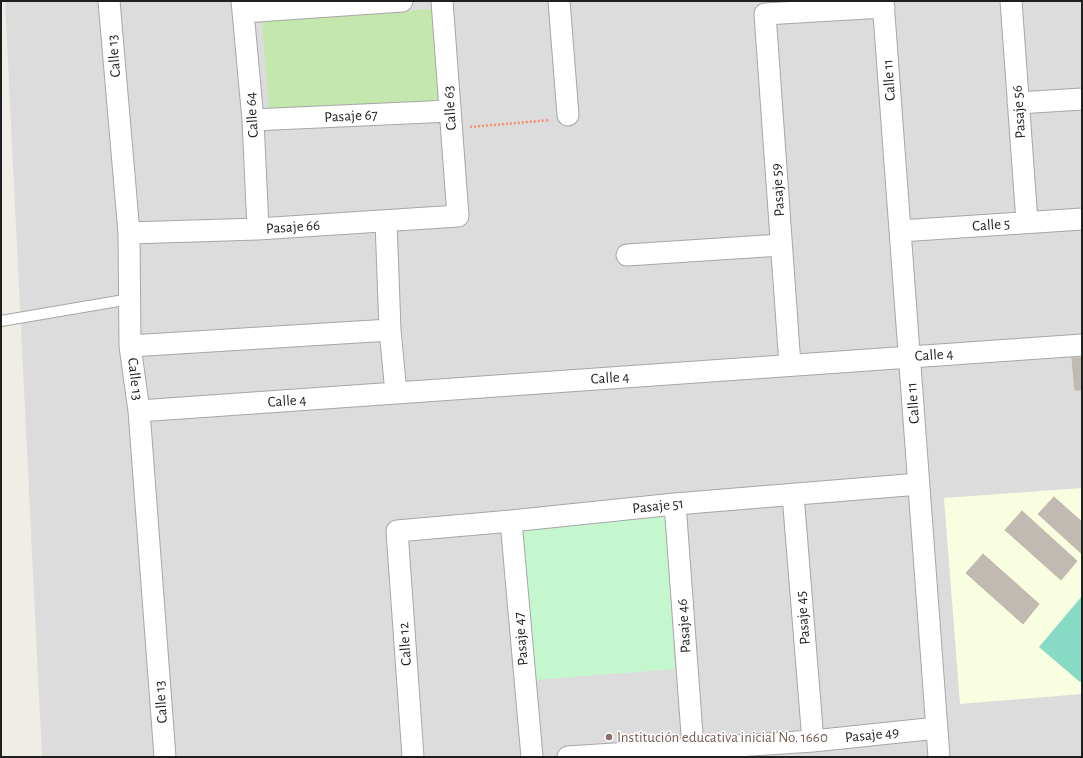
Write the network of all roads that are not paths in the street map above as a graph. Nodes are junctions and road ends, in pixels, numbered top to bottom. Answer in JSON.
{"nodes":[{"id":1,"x":109,"y":1,"type":"edge"},
{"id":2,"x":402,"y":1,"type":"edge"},
{"id":3,"x":442,"y":1,"type":"edge"},
{"id":4,"x":559,"y":1,"type":"edge"},
{"id":5,"x":1011,"y":1,"type":"edge"},
{"id":6,"x":883,"y":4,"type":"edge"},
{"id":7,"x":242,"y":6,"type":"edge"},
{"id":8,"x":1082,"y":99,"type":"edge"},
{"id":9,"x":1018,"y":104,"type":"junction"},
{"id":10,"x":568,"y":115,"type":"road end"},
{"id":11,"x":253,"y":120,"type":"junction"},
{"id":12,"x":451,"y":120,"type":"junction"},
{"id":13,"x":458,"y":216,"type":"joint"},
{"id":14,"x":1082,"y":218,"type":"edge"},
{"id":15,"x":386,"y":221,"type":"junction"},
{"id":16,"x":1027,"y":222,"type":"junction"},
{"id":17,"x":258,"y":229,"type":"junction"},
{"id":18,"x":900,"y":231,"type":"junction"},
{"id":19,"x":128,"y":233,"type":"junction"},
{"id":20,"x":782,"y":245,"type":"junction"},
{"id":21,"x":627,"y":255,"type":"dead end"},
{"id":22,"x":130,"y":299,"type":"junction"},
{"id":23,"x":1,"y":321,"type":"edge"},
{"id":24,"x":390,"y":330,"type":"junction"},
{"id":25,"x":1082,"y":345,"type":"edge"},
{"id":26,"x":130,"y":346,"type":"junction"},
{"id":27,"x":910,"y":357,"type":"junction"},
{"id":28,"x":790,"y":365,"type":"junction"},
{"id":29,"x":396,"y":393,"type":"junction"},
{"id":30,"x":139,"y":411,"type":"junction"},
{"id":31,"x":919,"y":484,"type":"junction"},
{"id":32,"x":793,"y":495,"type":"junction"},
{"id":33,"x":675,"y":504,"type":"junction"},
{"id":34,"x":511,"y":521,"type":"junction"},
{"id":35,"x":397,"y":531,"type":"joint"},
{"id":36,"x":937,"y":728,"type":"junction"},
{"id":37,"x":813,"y":741,"type":"junction"},
{"id":38,"x":693,"y":748,"type":"junction"},
{"id":39,"x":165,"y":757,"type":"edge"},
{"id":40,"x":413,"y":757,"type":"edge"},
{"id":41,"x":532,"y":757,"type":"edge"},
{"id":42,"x":568,"y":757,"type":"edge"},
{"id":43,"x":940,"y":757,"type":"edge"}],
"edges":[{"from":1,"to":19,"type":"street","name":"Calle 13"},
{"from":2,"to":7,"type":"street"},
{"from":3,"to":12,"type":"street","name":"Calle 63"},
{"from":4,"to":10,"type":"street"},
{"from":5,"to":9,"type":"street","name":"Pasaje 56"},
{"from":6,"to":18,"type":"street","name":"Calle 11"},
{"from":6,"to":20,"type":"street","name":"Pasaje 59"},
{"from":7,"to":11,"type":"street","name":"Calle 64"},
{"from":8,"to":9,"type":"street"},
{"from":9,"to":16,"type":"street","name":"Pasaje 56"},
{"from":11,"to":12,"type":"street","name":"Pasaje 67"},
{"from":11,"to":17,"type":"street","name":"Calle 64"},
{"from":12,"to":13,"type":"street","name":"Calle 63"},
{"from":13,"to":15,"type":"street","name":"Pasaje 66"},
{"from":14,"to":16,"type":"street","name":"Calle 5"},
{"from":15,"to":17,"type":"street","name":"Pasaje 66"},
{"from":15,"to":24,"type":"street"},
{"from":16,"to":18,"type":"street","name":"Calle 5"},
{"from":17,"to":19,"type":"street","name":"Pasaje 66"},
{"from":18,"to":27,"type":"street","name":"Calle 11"},
{"from":19,"to":22,"type":"street","name":"Calle 13"},
{"from":20,"to":21,"type":"street"},
{"from":20,"to":28,"type":"street","name":"Pasaje 59"},
{"from":22,"to":23,"type":"lane"},
{"from":22,"to":26,"type":"street","name":"Calle 13"},
{"from":24,"to":26,"type":"street"},
{"from":24,"to":29,"type":"street"},
{"from":25,"to":27,"type":"street","name":"Calle 4"},
{"from":26,"to":30,"type":"street","name":"Calle 13"},
{"from":27,"to":28,"type":"street","name":"Calle 4"},
{"from":27,"to":31,"type":"street","name":"Calle 11"},
{"from":28,"to":29,"type":"street","name":"Calle 4"},
{"from":29,"to":30,"type":"street","name":"Calle 4"},
{"from":30,"to":39,"type":"street","name":"Calle 13"},
{"from":31,"to":32,"type":"street","name":"Pasaje 51"},
{"from":31,"to":36,"type":"street","name":"Calle 11"},
{"from":32,"to":33,"type":"street","name":"Pasaje 51"},
{"from":32,"to":37,"type":"street","name":"Pasaje 45"},
{"from":33,"to":34,"type":"street","name":"Pasaje 51"},
{"from":33,"to":38,"type":"street","name":"Pasaje 46"},
{"from":34,"to":35,"type":"street","name":"Pasaje 51"},
{"from":34,"to":41,"type":"street","name":"Pasaje 47"},
{"from":35,"to":40,"type":"street","name":"Calle 12"},
{"from":36,"to":37,"type":"street","name":"Pasaje 49"},
{"from":36,"to":43,"type":"street","name":"Calle 11"},
{"from":37,"to":38,"type":"street","name":"Pasaje 49"},
{"from":38,"to":42,"type":"street","name":"Pasaje 49"}]}
